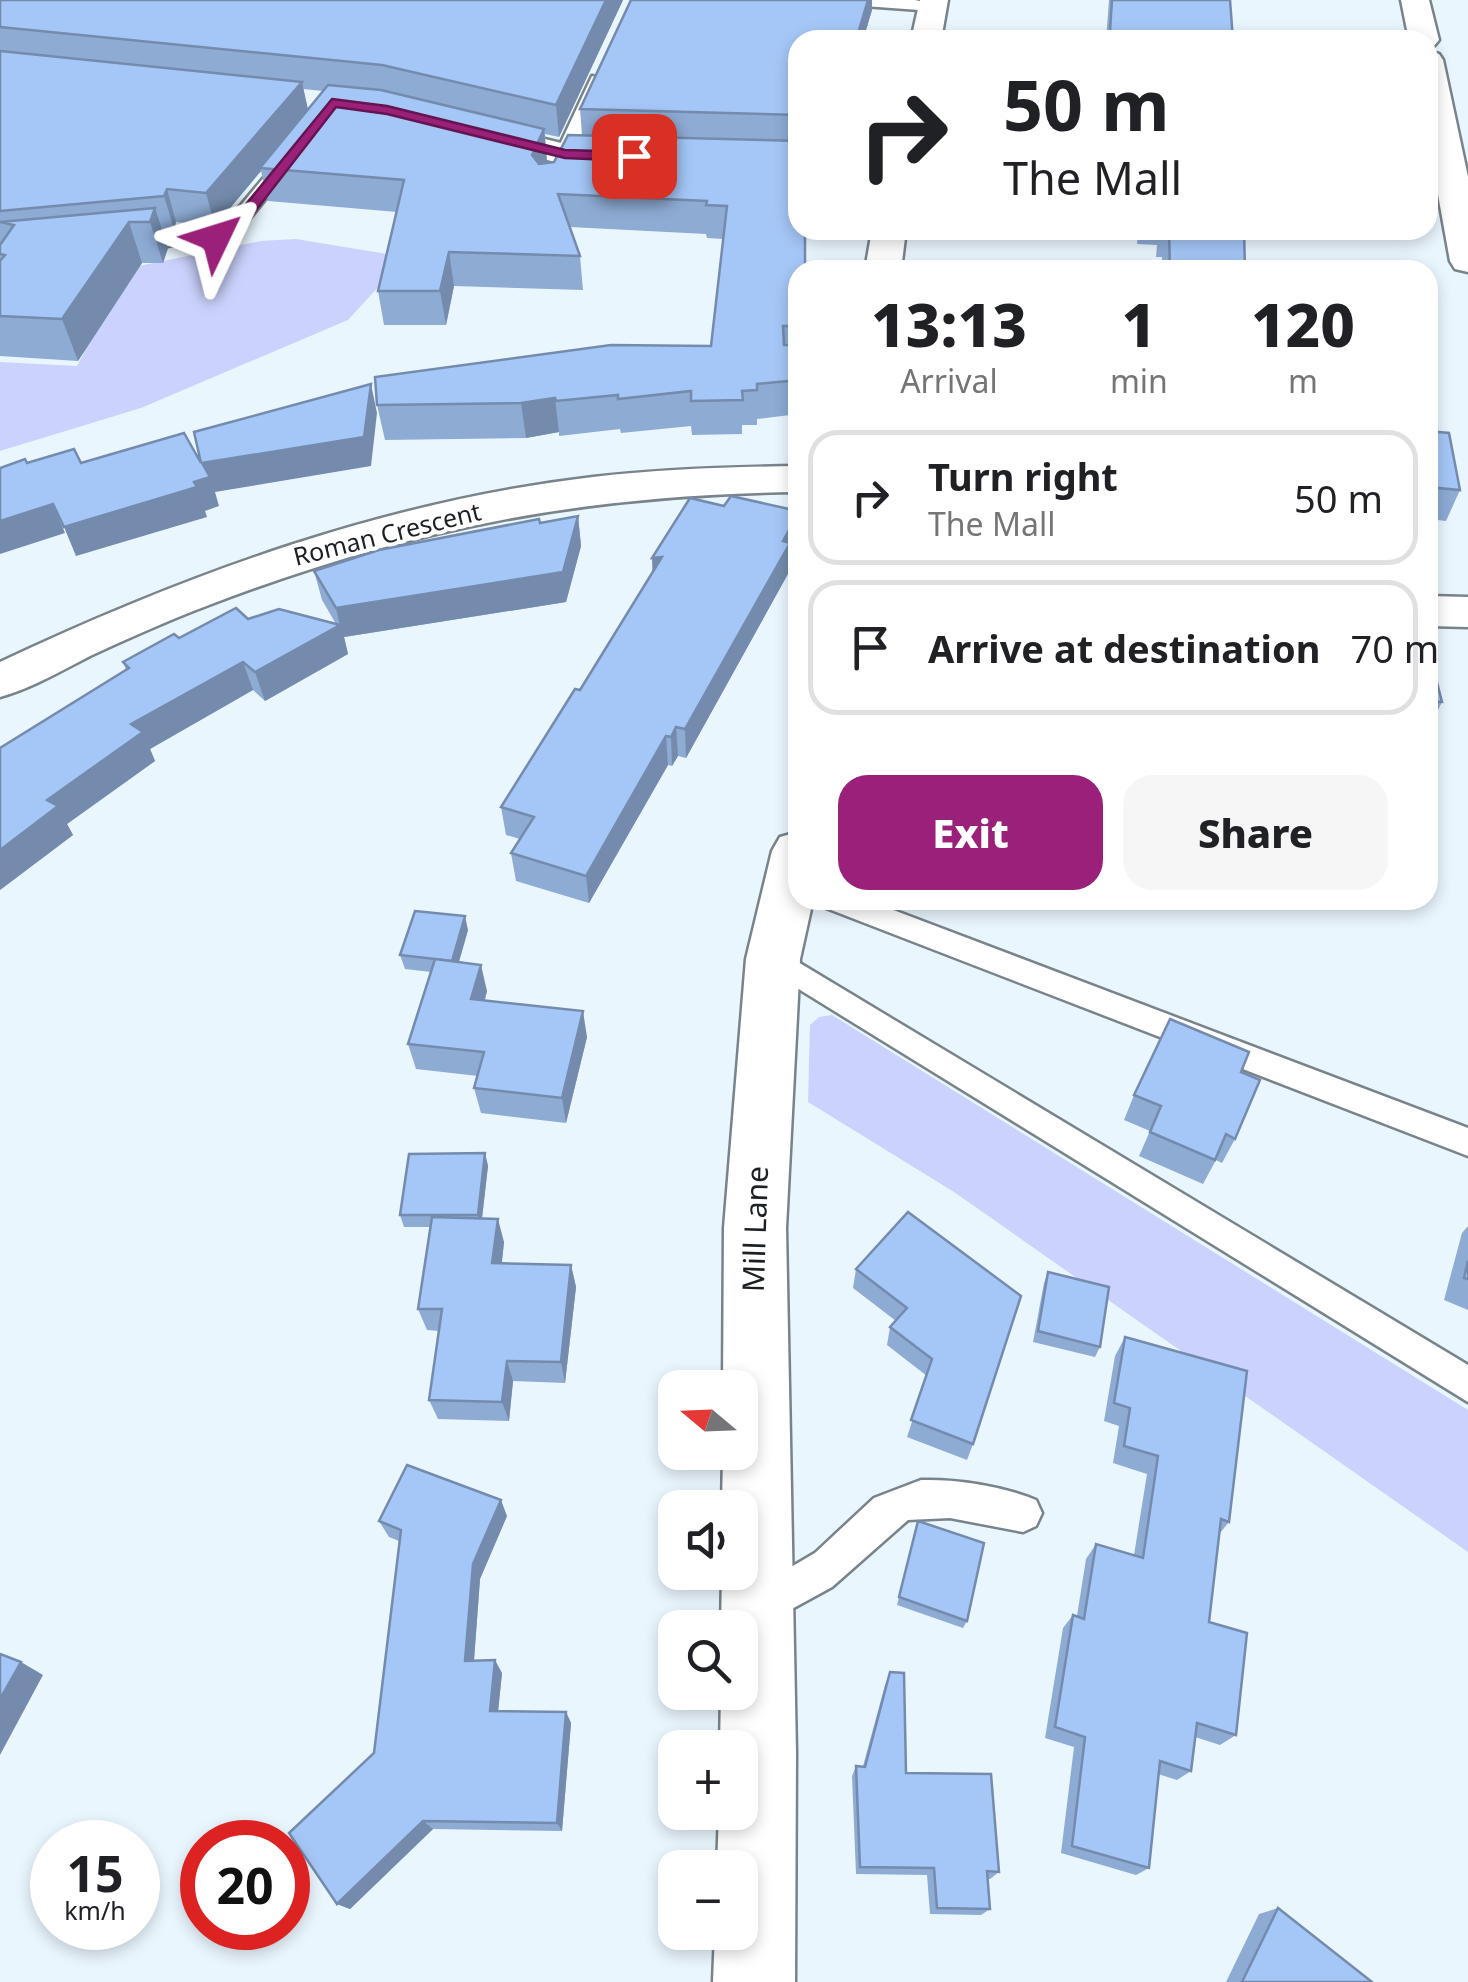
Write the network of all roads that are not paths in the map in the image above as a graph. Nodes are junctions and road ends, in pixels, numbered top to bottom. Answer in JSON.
{"nodes":[{"id":1,"x":850,"y":0,"type":"edge"},
{"id":2,"x":1416,"y":0,"type":"edge"},
{"id":3,"x":933,"y":3,"type":"edge"},
{"id":4,"x":928,"y":30,"type":"edge"},
{"id":5,"x":1422,"y":30,"type":"edge"},
{"id":6,"x":604,"y":68,"type":"edge"},
{"id":7,"x":1438,"y":110,"type":"edge"},
{"id":8,"x":446,"y":124,"type":"edge"},
{"id":9,"x":305,"y":138,"type":"edge"},
{"id":10,"x":565,"y":154,"type":"junction"},
{"id":11,"x":670,"y":158,"type":"edge"},
{"id":12,"x":548,"y":189,"type":"edge"},
{"id":13,"x":104,"y":247,"type":"edge"},
{"id":14,"x":1468,"y":261,"type":"edge"},
{"id":15,"x":788,"y":479,"type":"edge"},
{"id":16,"x":1438,"y":611,"type":"edge"},
{"id":17,"x":1468,"y":612,"type":"edge"},
{"id":18,"x":0,"y":681,"type":"edge"},
{"id":19,"x":793,"y":910,"type":"edge"},
{"id":20,"x":881,"y":910,"type":"edge"},
{"id":21,"x":773,"y":959,"type":"junction"},
{"id":22,"x":1468,"y":1142,"type":"edge"},
{"id":23,"x":1468,"y":1386,"type":"edge"},
{"id":24,"x":1023,"y":1513,"type":"dead end"},
{"id":25,"x":756,"y":1610,"type":"joint"},
{"id":26,"x":755,"y":1710,"type":"edge"},
{"id":27,"x":754,"y":1982,"type":"edge"}],
"edges":[{"from":1,"to":3,"type":"lane"},
{"from":2,"to":5,"type":"street"},
{"from":3,"to":4,"type":"street"},
{"from":6,"to":10,"type":"lane"},
{"from":7,"to":14,"type":"street"},
{"from":8,"to":10,"type":"street"},
{"from":9,"to":13,"type":"lane"},
{"from":10,"to":11,"type":"street"},
{"from":10,"to":12,"type":"lane"},
{"from":15,"to":18,"type":"street","name":"Roman Crescent"},
{"from":16,"to":17,"type":"street"},
{"from":19,"to":21,"type":"street","name":"Mill Lane"},
{"from":20,"to":22,"type":"lane"},
{"from":21,"to":23,"type":"lane"},
{"from":21,"to":25,"type":"street","name":"Mill Lane"},
{"from":24,"to":25,"type":"lane"},
{"from":26,"to":27,"type":"street","name":"Mill Lane"}]}
